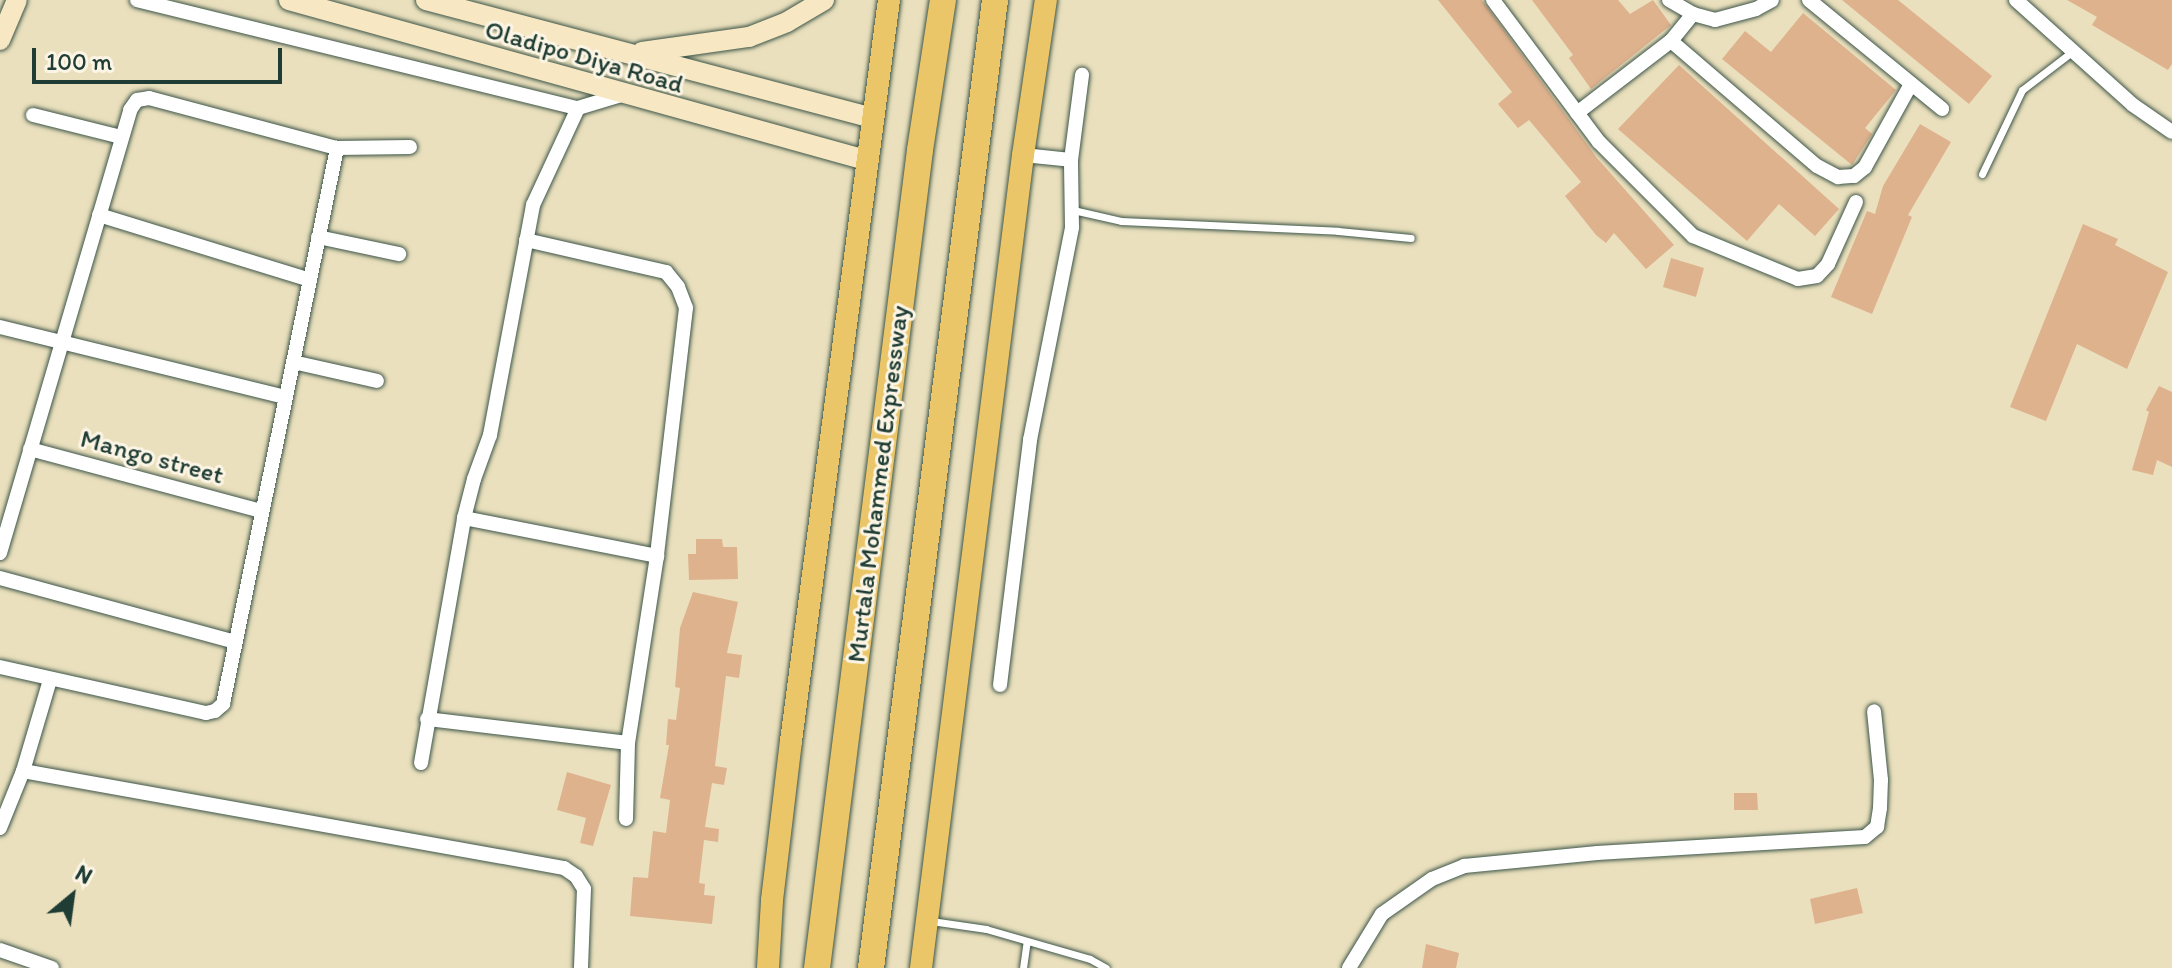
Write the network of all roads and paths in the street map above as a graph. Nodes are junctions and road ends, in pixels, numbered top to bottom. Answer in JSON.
{"nodes":[{"id":1,"x":17,"y":0,"type":"edge"},
{"id":2,"x":137,"y":0,"type":"edge"},
{"id":3,"x":289,"y":0,"type":"edge"},
{"id":4,"x":426,"y":0,"type":"edge"},
{"id":5,"x":824,"y":0,"type":"edge"},
{"id":6,"x":889,"y":0,"type":"edge"},
{"id":7,"x":943,"y":0,"type":"edge"},
{"id":8,"x":995,"y":0,"type":"edge"},
{"id":9,"x":1046,"y":0,"type":"edge"},
{"id":10,"x":1493,"y":0,"type":"edge"},
{"id":11,"x":1669,"y":0,"type":"edge"},
{"id":12,"x":1772,"y":0,"type":"edge"},
{"id":13,"x":1809,"y":0,"type":"edge"},
{"id":14,"x":2016,"y":0,"type":"edge"},
{"id":15,"x":1693,"y":14,"type":"junction"},
{"id":16,"x":0,"y":40,"type":"edge"},
{"id":17,"x":1671,"y":41,"type":"junction"},
{"id":18,"x":2073,"y":51,"type":"junction"},
{"id":19,"x":628,"y":53,"type":"junction"},
{"id":20,"x":1082,"y":75,"type":"dead end"},
{"id":21,"x":1911,"y":84,"type":"junction"},
{"id":22,"x":621,"y":95,"type":"junction"},
{"id":23,"x":578,"y":108,"type":"junction"},
{"id":24,"x":1942,"y":109,"type":"dead end"},
{"id":25,"x":1577,"y":113,"type":"junction"},
{"id":26,"x":33,"y":115,"type":"dead end"},
{"id":27,"x":872,"y":118,"type":"junction"},
{"id":28,"x":2171,"y":127,"type":"edge"},
{"id":29,"x":121,"y":137,"type":"junction"},
{"id":30,"x":410,"y":147,"type":"dead end"},
{"id":31,"x":337,"y":148,"type":"junction"},
{"id":32,"x":1023,"y":155,"type":"junction"},
{"id":33,"x":866,"y":160,"type":"junction"},
{"id":34,"x":1071,"y":160,"type":"junction"},
{"id":35,"x":1982,"y":174,"type":"dead end"},
{"id":36,"x":1856,"y":202,"type":"dead end"},
{"id":37,"x":1073,"y":210,"type":"junction"},
{"id":38,"x":99,"y":215,"type":"junction"},
{"id":39,"x":318,"y":237,"type":"junction"},
{"id":40,"x":1411,"y":238,"type":"dead end"},
{"id":41,"x":526,"y":240,"type":"junction"},
{"id":42,"x":399,"y":254,"type":"dead end"},
{"id":43,"x":310,"y":280,"type":"junction"},
{"id":44,"x":0,"y":327,"type":"edge"},
{"id":45,"x":61,"y":342,"type":"junction"},
{"id":46,"x":293,"y":362,"type":"junction"},
{"id":47,"x":377,"y":381,"type":"dead end"},
{"id":48,"x":285,"y":397,"type":"junction"},
{"id":49,"x":30,"y":449,"type":"junction"},
{"id":50,"x":262,"y":511,"type":"junction"},
{"id":51,"x":464,"y":518,"type":"junction"},
{"id":52,"x":4,"y":523,"type":"edge"},
{"id":53,"x":0,"y":553,"type":"edge"},
{"id":54,"x":657,"y":556,"type":"junction"},
{"id":55,"x":0,"y":578,"type":"edge"},
{"id":56,"x":235,"y":642,"type":"junction"},
{"id":57,"x":0,"y":667,"type":"edge"},
{"id":58,"x":50,"y":680,"type":"junction"},
{"id":59,"x":1000,"y":685,"type":"dead end"},
{"id":60,"x":1874,"y":711,"type":"dead end"},
{"id":61,"x":427,"y":719,"type":"junction"},
{"id":62,"x":628,"y":743,"type":"junction"},
{"id":63,"x":421,"y":763,"type":"dead end"},
{"id":64,"x":23,"y":771,"type":"junction"},
{"id":65,"x":626,"y":819,"type":"dead end"},
{"id":66,"x":0,"y":828,"type":"edge"},
{"id":67,"x":927,"y":921,"type":"junction"},
{"id":68,"x":1027,"y":941,"type":"junction"},
{"id":69,"x":0,"y":950,"type":"edge"},
{"id":70,"x":52,"y":968,"type":"edge"},
{"id":71,"x":581,"y":968,"type":"edge"},
{"id":72,"x":768,"y":968,"type":"edge"},
{"id":73,"x":817,"y":968,"type":"edge"},
{"id":74,"x":871,"y":968,"type":"edge"},
{"id":75,"x":921,"y":968,"type":"edge"},
{"id":76,"x":1023,"y":968,"type":"edge"},
{"id":77,"x":1106,"y":968,"type":"edge"},
{"id":78,"x":1349,"y":968,"type":"edge"}],
"edges":[{"from":1,"to":16,"type":"main road"},
{"from":2,"to":23,"type":"street"},
{"from":3,"to":22,"type":"main road","name":"Oladipo Diya Road"},
{"from":4,"to":19,"type":"main road","name":"Oladipo Diya Road"},
{"from":5,"to":19,"type":"main road"},
{"from":6,"to":27,"type":"main road"},
{"from":7,"to":73,"type":"highway","name":"Murtala Mohammed Expressway"},
{"from":8,"to":74,"type":"highway","name":"Murtala Mohammed Expressway"},
{"from":9,"to":32,"type":"main road"},
{"from":10,"to":25,"type":"street"},
{"from":11,"to":15,"type":"street"},
{"from":12,"to":15,"type":"street"},
{"from":13,"to":21,"type":"street"},
{"from":14,"to":18,"type":"street"},
{"from":15,"to":17,"type":"street"},
{"from":17,"to":21,"type":"street"},
{"from":17,"to":25,"type":"street"},
{"from":18,"to":28,"type":"street"},
{"from":18,"to":35,"type":"lane"},
{"from":19,"to":27,"type":"main road","name":"Oladipo Diya Road"},
{"from":20,"to":34,"type":"street"},
{"from":21,"to":24,"type":"street"},
{"from":22,"to":23,"type":"street"},
{"from":22,"to":33,"type":"main road","name":"Oladipo Diya Road"},
{"from":23,"to":41,"type":"street"},
{"from":25,"to":36,"type":"street"},
{"from":26,"to":29,"type":"street"},
{"from":27,"to":33,"type":"main road"},
{"from":29,"to":31,"type":"street"},
{"from":29,"to":38,"type":"street"},
{"from":30,"to":31,"type":"street"},
{"from":31,"to":39,"type":"street"},
{"from":32,"to":34,"type":"street"},
{"from":32,"to":67,"type":"main road"},
{"from":33,"to":72,"type":"main road"},
{"from":34,"to":37,"type":"street"},
{"from":37,"to":40,"type":"lane"},
{"from":37,"to":59,"type":"street"},
{"from":38,"to":43,"type":"street"},
{"from":38,"to":45,"type":"street"},
{"from":39,"to":42,"type":"street"},
{"from":39,"to":43,"type":"street"},
{"from":41,"to":51,"type":"street"},
{"from":41,"to":54,"type":"street"},
{"from":43,"to":46,"type":"street"},
{"from":44,"to":45,"type":"street"},
{"from":45,"to":48,"type":"street"},
{"from":45,"to":49,"type":"street"},
{"from":46,"to":47,"type":"street"},
{"from":46,"to":48,"type":"street"},
{"from":48,"to":50,"type":"street"},
{"from":49,"to":50,"type":"street","name":"Mango street"},
{"from":49,"to":52,"type":"street"},
{"from":50,"to":56,"type":"street"},
{"from":51,"to":54,"type":"street"},
{"from":51,"to":61,"type":"street"},
{"from":52,"to":53,"type":"street"},
{"from":54,"to":62,"type":"street"},
{"from":55,"to":56,"type":"street"},
{"from":56,"to":58,"type":"street"},
{"from":57,"to":58,"type":"street"},
{"from":58,"to":64,"type":"street"},
{"from":60,"to":78,"type":"street"},
{"from":61,"to":62,"type":"street"},
{"from":61,"to":63,"type":"street"},
{"from":62,"to":65,"type":"street"},
{"from":64,"to":66,"type":"street"},
{"from":64,"to":71,"type":"street"},
{"from":67,"to":68,"type":"lane"},
{"from":67,"to":75,"type":"main road"},
{"from":68,"to":76,"type":"lane"},
{"from":68,"to":77,"type":"lane"},
{"from":69,"to":70,"type":"street"}]}
